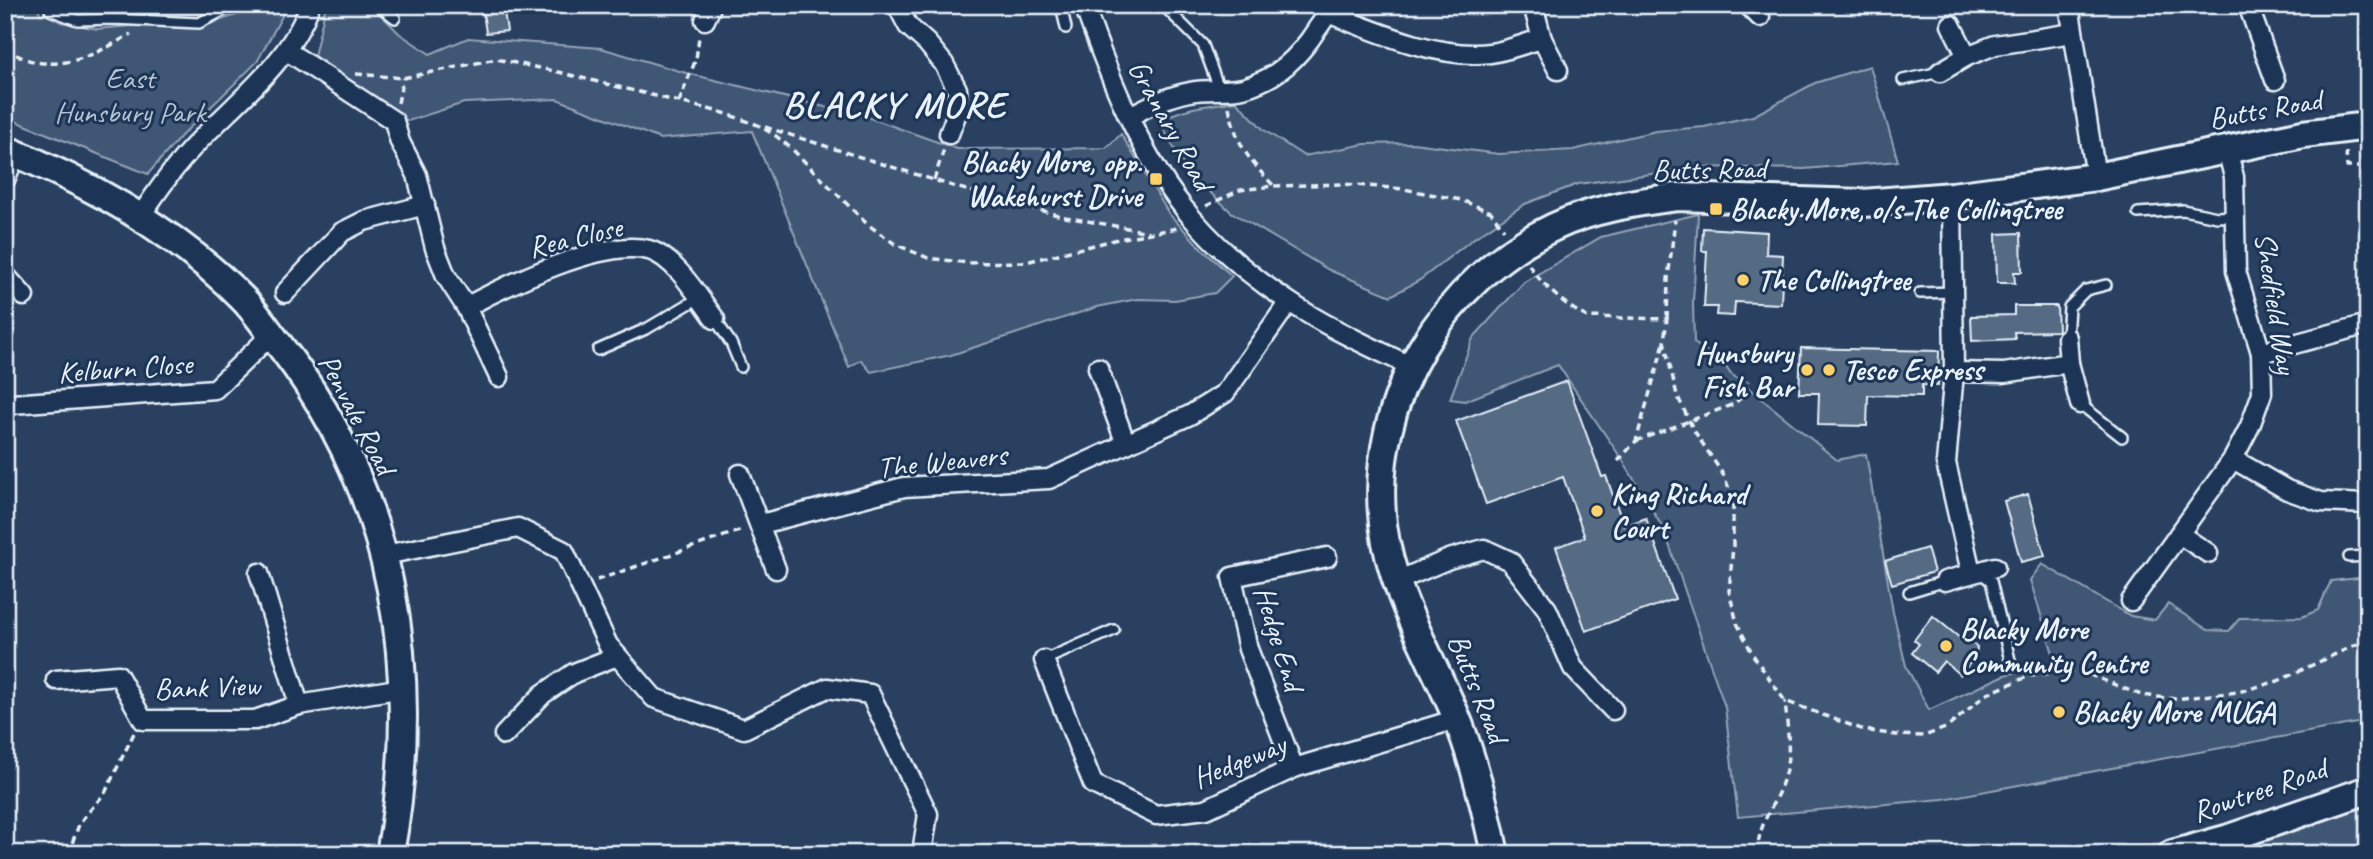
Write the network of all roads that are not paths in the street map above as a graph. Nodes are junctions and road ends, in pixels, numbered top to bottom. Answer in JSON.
{"nodes":[{"id":1,"x":234,"y":5,"type":"edge"},
{"id":2,"x":310,"y":5,"type":"edge"},
{"id":3,"x":378,"y":5,"type":"edge"},
{"id":4,"x":897,"y":5,"type":"edge"},
{"id":5,"x":1060,"y":5,"type":"edge"},
{"id":6,"x":1084,"y":5,"type":"edge"},
{"id":7,"x":1533,"y":5,"type":"edge"},
{"id":8,"x":2069,"y":5,"type":"edge"},
{"id":9,"x":2248,"y":5,"type":"edge"},
{"id":10,"x":1167,"y":9,"type":"dead end"},
{"id":11,"x":1329,"y":9,"type":"edge"},
{"id":12,"x":50,"y":10,"type":"dead end"},
{"id":13,"x":395,"y":18,"type":"dead end"},
{"id":14,"x":1951,"y":25,"type":"dead end"},
{"id":15,"x":1066,"y":28,"type":"dead end"},
{"id":16,"x":2073,"y":33,"type":"junction"},
{"id":17,"x":1542,"y":39,"type":"junction"},
{"id":18,"x":287,"y":51,"type":"junction"},
{"id":19,"x":1966,"y":56,"type":"junction"},
{"id":20,"x":1558,"y":70,"type":"dead end"},
{"id":21,"x":1940,"y":72,"type":"joint"},
{"id":22,"x":1903,"y":80,"type":"dead end"},
{"id":23,"x":2274,"y":80,"type":"dead end"},
{"id":24,"x":1224,"y":91,"type":"junction"},
{"id":25,"x":1129,"y":116,"type":"junction"},
{"id":26,"x":2356,"y":127,"type":"edge"},
{"id":27,"x":949,"y":134,"type":"road end"},
{"id":28,"x":2227,"y":149,"type":"junction"},
{"id":29,"x":11,"y":151,"type":"edge"},
{"id":30,"x":2096,"y":177,"type":"junction"},
{"id":31,"x":5,"y":180,"type":"edge"},
{"id":32,"x":1952,"y":196,"type":"junction"},
{"id":33,"x":425,"y":205,"type":"junction"},
{"id":34,"x":2138,"y":213,"type":"dead end"},
{"id":35,"x":2235,"y":216,"type":"junction"},
{"id":36,"x":140,"y":217,"type":"junction"},
{"id":37,"x":5,"y":275,"type":"edge"},
{"id":38,"x":2106,"y":285,"type":"dead end"},
{"id":39,"x":1954,"y":292,"type":"junction"},
{"id":40,"x":285,"y":293,"type":"dead end"},
{"id":41,"x":1920,"y":293,"type":"dead end"},
{"id":42,"x":24,"y":296,"type":"dead end"},
{"id":43,"x":699,"y":298,"type":"junction"},
{"id":44,"x":1289,"y":302,"type":"junction"},
{"id":45,"x":466,"y":307,"type":"junction"},
{"id":46,"x":715,"y":319,"type":"joint"},
{"id":47,"x":2368,"y":324,"type":"edge"},
{"id":48,"x":271,"y":335,"type":"junction"},
{"id":49,"x":2067,"y":338,"type":"joint"},
{"id":50,"x":598,"y":350,"type":"dead end"},
{"id":51,"x":2261,"y":354,"type":"junction"},
{"id":52,"x":2069,"y":363,"type":"junction"},
{"id":53,"x":1410,"y":366,"type":"junction"},
{"id":54,"x":741,"y":367,"type":"dead end"},
{"id":55,"x":1098,"y":368,"type":"dead end"},
{"id":56,"x":1954,"y":372,"type":"junction"},
{"id":57,"x":499,"y":377,"type":"dead end"},
{"id":58,"x":2080,"y":404,"type":"joint"},
{"id":59,"x":5,"y":410,"type":"edge"},
{"id":60,"x":2122,"y":437,"type":"dead end"},
{"id":61,"x":1126,"y":444,"type":"junction"},
{"id":62,"x":2233,"y":459,"type":"junction"},
{"id":63,"x":740,"y":474,"type":"dead end"},
{"id":64,"x":2368,"y":504,"type":"edge"},
{"id":65,"x":761,"y":524,"type":"junction"},
{"id":66,"x":2179,"y":534,"type":"junction"},
{"id":67,"x":2207,"y":554,"type":"dead end"},
{"id":68,"x":385,"y":555,"type":"junction"},
{"id":69,"x":2368,"y":556,"type":"edge"},
{"id":70,"x":1327,"y":557,"type":"dead end"},
{"id":71,"x":2349,"y":557,"type":"dead end"},
{"id":72,"x":776,"y":569,"type":"dead end"},
{"id":73,"x":1982,"y":570,"type":"junction"},
{"id":74,"x":260,"y":573,"type":"dead end"},
{"id":75,"x":1396,"y":581,"type":"junction"},
{"id":76,"x":1945,"y":581,"type":"joint"},
{"id":77,"x":1909,"y":592,"type":"dead end"},
{"id":78,"x":2131,"y":601,"type":"dead end"},
{"id":79,"x":1114,"y":630,"type":"dead end"},
{"id":80,"x":617,"y":656,"type":"junction"},
{"id":81,"x":1044,"y":660,"type":"joint"},
{"id":82,"x":2010,"y":660,"type":"dead end"},
{"id":83,"x":56,"y":680,"type":"dead end"},
{"id":84,"x":403,"y":688,"type":"junction"},
{"id":85,"x":299,"y":705,"type":"junction"},
{"id":86,"x":1613,"y":710,"type":"dead end"},
{"id":87,"x":1457,"y":719,"type":"junction"},
{"id":88,"x":504,"y":735,"type":"dead end"},
{"id":89,"x":1294,"y":768,"type":"junction"},
{"id":90,"x":2368,"y":790,"type":"edge"},
{"id":91,"x":922,"y":853,"type":"edge"},
{"id":92,"x":390,"y":854,"type":"edge"},
{"id":93,"x":1495,"y":854,"type":"edge"},
{"id":94,"x":2172,"y":854,"type":"edge"}],
"edges":[{"from":1,"to":12,"type":"lane"},
{"from":2,"to":18,"type":"street"},
{"from":3,"to":13,"type":"lane"},
{"from":4,"to":27,"type":"street"},
{"from":5,"to":15,"type":"lane"},
{"from":6,"to":25,"type":"street","name":"Granary Road"},
{"from":7,"to":17,"type":"street"},
{"from":8,"to":16,"type":"street"},
{"from":9,"to":23,"type":"street"},
{"from":10,"to":24,"type":"lane"},
{"from":11,"to":17,"type":"street"},
{"from":11,"to":24,"type":"street"},
{"from":14,"to":19,"type":"street"},
{"from":16,"to":19,"type":"street"},
{"from":16,"to":30,"type":"street"},
{"from":17,"to":20,"type":"street"},
{"from":18,"to":33,"type":"street"},
{"from":18,"to":36,"type":"street"},
{"from":19,"to":21,"type":"street"},
{"from":21,"to":22,"type":"lane"},
{"from":24,"to":25,"type":"street"},
{"from":25,"to":44,"type":"street","name":"Granary Road"},
{"from":26,"to":28,"type":"street","name":"Butts Road"},
{"from":28,"to":30,"type":"street","name":"Butts Road"},
{"from":28,"to":35,"type":"street","name":"Shedfield Way"},
{"from":29,"to":31,"type":"street"},
{"from":29,"to":36,"type":"street","name":"Penvale Road"},
{"from":30,"to":32,"type":"street","name":"Butts Road"},
{"from":32,"to":39,"type":"street"},
{"from":32,"to":53,"type":"street","name":"Butts Road"},
{"from":33,"to":40,"type":"street"},
{"from":33,"to":45,"type":"street"},
{"from":34,"to":35,"type":"lane"},
{"from":35,"to":51,"type":"street","name":"Shedfield Way"},
{"from":36,"to":48,"type":"street","name":"Penvale Road"},
{"from":37,"to":42,"type":"street"},
{"from":38,"to":49,"type":"lane"},
{"from":39,"to":41,"type":"lane"},
{"from":39,"to":56,"type":"street"},
{"from":43,"to":45,"type":"street","name":"Rea Close"},
{"from":43,"to":46,"type":"street","name":"Rea Close"},
{"from":43,"to":50,"type":"lane"},
{"from":44,"to":53,"type":"street","name":"Granary Road"},
{"from":44,"to":61,"type":"street","name":"The Weavers"},
{"from":45,"to":57,"type":"street"},
{"from":46,"to":54,"type":"lane"},
{"from":47,"to":51,"type":"street"},
{"from":48,"to":59,"type":"street","name":"Kelburn Close"},
{"from":48,"to":68,"type":"street","name":"Penvale Road"},
{"from":49,"to":52,"type":"street"},
{"from":51,"to":62,"type":"street","name":"Shedfield Way"},
{"from":52,"to":56,"type":"street"},
{"from":52,"to":58,"type":"street"},
{"from":53,"to":75,"type":"street","name":"Butts Road"},
{"from":55,"to":61,"type":"street"},
{"from":56,"to":73,"type":"street"},
{"from":58,"to":60,"type":"lane"},
{"from":61,"to":65,"type":"street","name":"The Weavers"},
{"from":62,"to":64,"type":"street"},
{"from":62,"to":66,"type":"street","name":"Shedfield Way"},
{"from":63,"to":65,"type":"street"},
{"from":65,"to":72,"type":"street"},
{"from":66,"to":67,"type":"street"},
{"from":66,"to":78,"type":"street","name":"Shedfield Way"},
{"from":68,"to":80,"type":"street"},
{"from":68,"to":84,"type":"street","name":"Penvale Road"},
{"from":69,"to":71,"type":"lane"},
{"from":70,"to":89,"type":"street","name":"Hedge End"},
{"from":73,"to":76,"type":"street"},
{"from":73,"to":82,"type":"lane"},
{"from":74,"to":85,"type":"street","name":"Bank View"},
{"from":75,"to":86,"type":"street"},
{"from":75,"to":87,"type":"street","name":"Butts Road"},
{"from":76,"to":77,"type":"lane"},
{"from":79,"to":81,"type":"lane"},
{"from":80,"to":88,"type":"street"},
{"from":80,"to":91,"type":"street"},
{"from":81,"to":89,"type":"street","name":"Hedgeway"},
{"from":83,"to":85,"type":"street","name":"Bank View"},
{"from":84,"to":85,"type":"street","name":"Bank View"},
{"from":84,"to":92,"type":"street","name":"Penvale Road"},
{"from":87,"to":89,"type":"street","name":"Hedgeway"},
{"from":87,"to":93,"type":"street","name":"Butts Road"},
{"from":90,"to":94,"type":"street","name":"Rowtree Road"}]}
